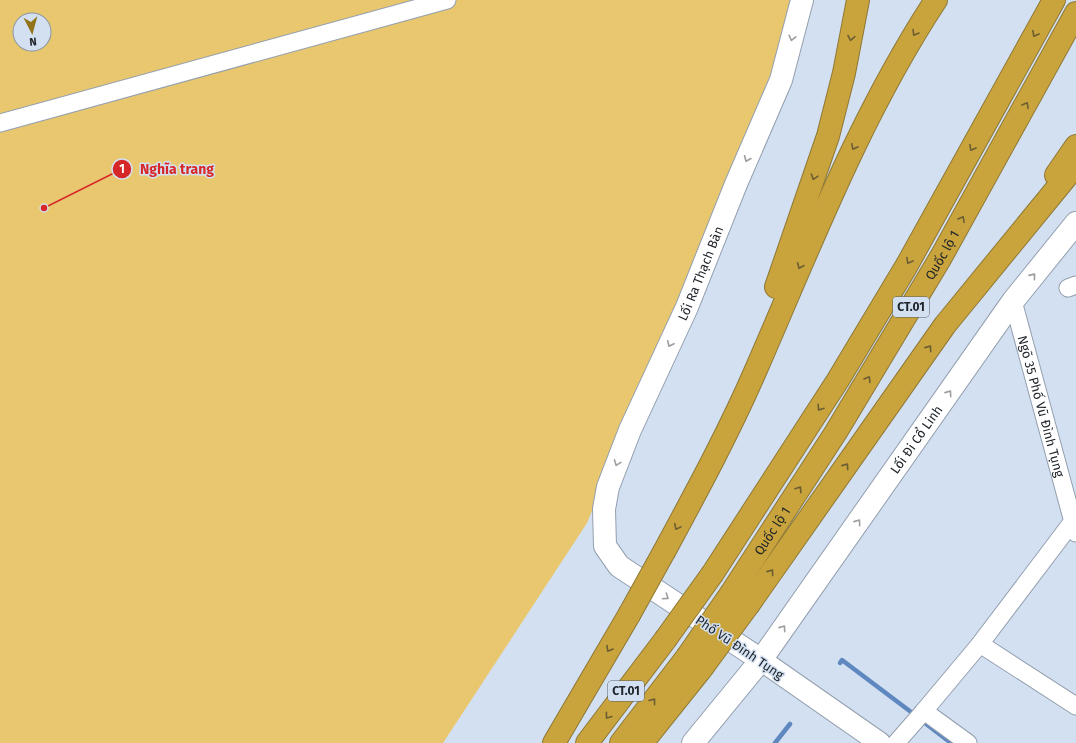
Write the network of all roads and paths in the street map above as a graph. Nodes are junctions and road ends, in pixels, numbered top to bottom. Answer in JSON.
{"nodes":[{"id":1,"x":447,"y":0,"type":"edge"},
{"id":2,"x":802,"y":0,"type":"edge"},
{"id":3,"x":858,"y":0,"type":"edge"},
{"id":4,"x":936,"y":0,"type":"edge"},
{"id":5,"x":1054,"y":0,"type":"edge"},
{"id":6,"x":1076,"y":13,"type":"edge"},
{"id":7,"x":0,"y":123,"type":"edge"},
{"id":8,"x":1076,"y":146,"type":"edge"},
{"id":9,"x":1076,"y":165,"type":"edge"},
{"id":10,"x":1076,"y":223,"type":"edge"},
{"id":11,"x":991,"y":271,"type":"junction"},
{"id":12,"x":1014,"y":302,"type":"junction"},
{"id":13,"x":690,"y":505,"type":"junction"},
{"id":14,"x":1074,"y":527,"type":"edge"},
{"id":15,"x":605,"y":546,"type":"joint"},
{"id":16,"x":740,"y":598,"type":"junction"},
{"id":17,"x":980,"y":644,"type":"junction"},
{"id":18,"x":761,"y":660,"type":"junction"},
{"id":19,"x":695,"y":663,"type":"junction"},
{"id":20,"x":1076,"y":706,"type":"edge"},
{"id":21,"x":924,"y":710,"type":"junction"},
{"id":22,"x":891,"y":742,"type":"edge"},
{"id":23,"x":554,"y":743,"type":"edge"},
{"id":24,"x":588,"y":743,"type":"edge"},
{"id":25,"x":621,"y":743,"type":"edge"},
{"id":26,"x":642,"y":743,"type":"edge"},
{"id":27,"x":693,"y":743,"type":"edge"},
{"id":28,"x":968,"y":743,"type":"edge"}],
"edges":[{"from":1,"to":7,"type":"street"},
{"from":2,"to":15,"type":"main road","name":"Lối Ra Thạch Bàn","one_way":true},
{"from":3,"to":13,"type":"highway","one_way":true},
{"from":4,"to":13,"type":"highway","one_way":true},
{"from":5,"to":24,"type":"highway","name":"Quốc lộ 1","number":"CT.01","one_way":true,"bridge":true},
{"from":16,"to":6,"type":"highway","name":"Quốc lộ 1","number":"CT.01","one_way":true},
{"from":8,"to":11,"type":"highway"},
{"from":9,"to":11,"type":"highway"},
{"from":12,"to":10,"type":"main road","name":"Lối Đi Cổ Linh","one_way":true},
{"from":16,"to":11,"type":"highway","one_way":true},
{"from":12,"to":14,"type":"street","name":"Ngõ 35 Phố Vũ Đình Tụng"},
{"from":18,"to":12,"type":"main road","name":"Lối Đi Cổ Linh","one_way":true},
{"from":13,"to":23,"type":"highway","one_way":true,"bridge":true},
{"from":14,"to":17,"type":"street"},
{"from":15,"to":18,"type":"main road","name":"Phố Vũ Đình Tụng","one_way":true},
{"from":16,"to":19,"type":"highway","number":"CT.01","bridge":true},
{"from":17,"to":20,"type":"street"},
{"from":17,"to":21,"type":"street"},
{"from":18,"to":22,"type":"street","name":"Phố Vũ Đình Tụng"},
{"from":18,"to":27,"type":"main road","name":"Lối Đi Cổ Linh"},
{"from":25,"to":19,"type":"highway","number":"CT.01","one_way":true},
{"from":19,"to":26,"type":"highway"},
{"from":21,"to":22,"type":"street"},
{"from":21,"to":28,"type":"street"}]}
